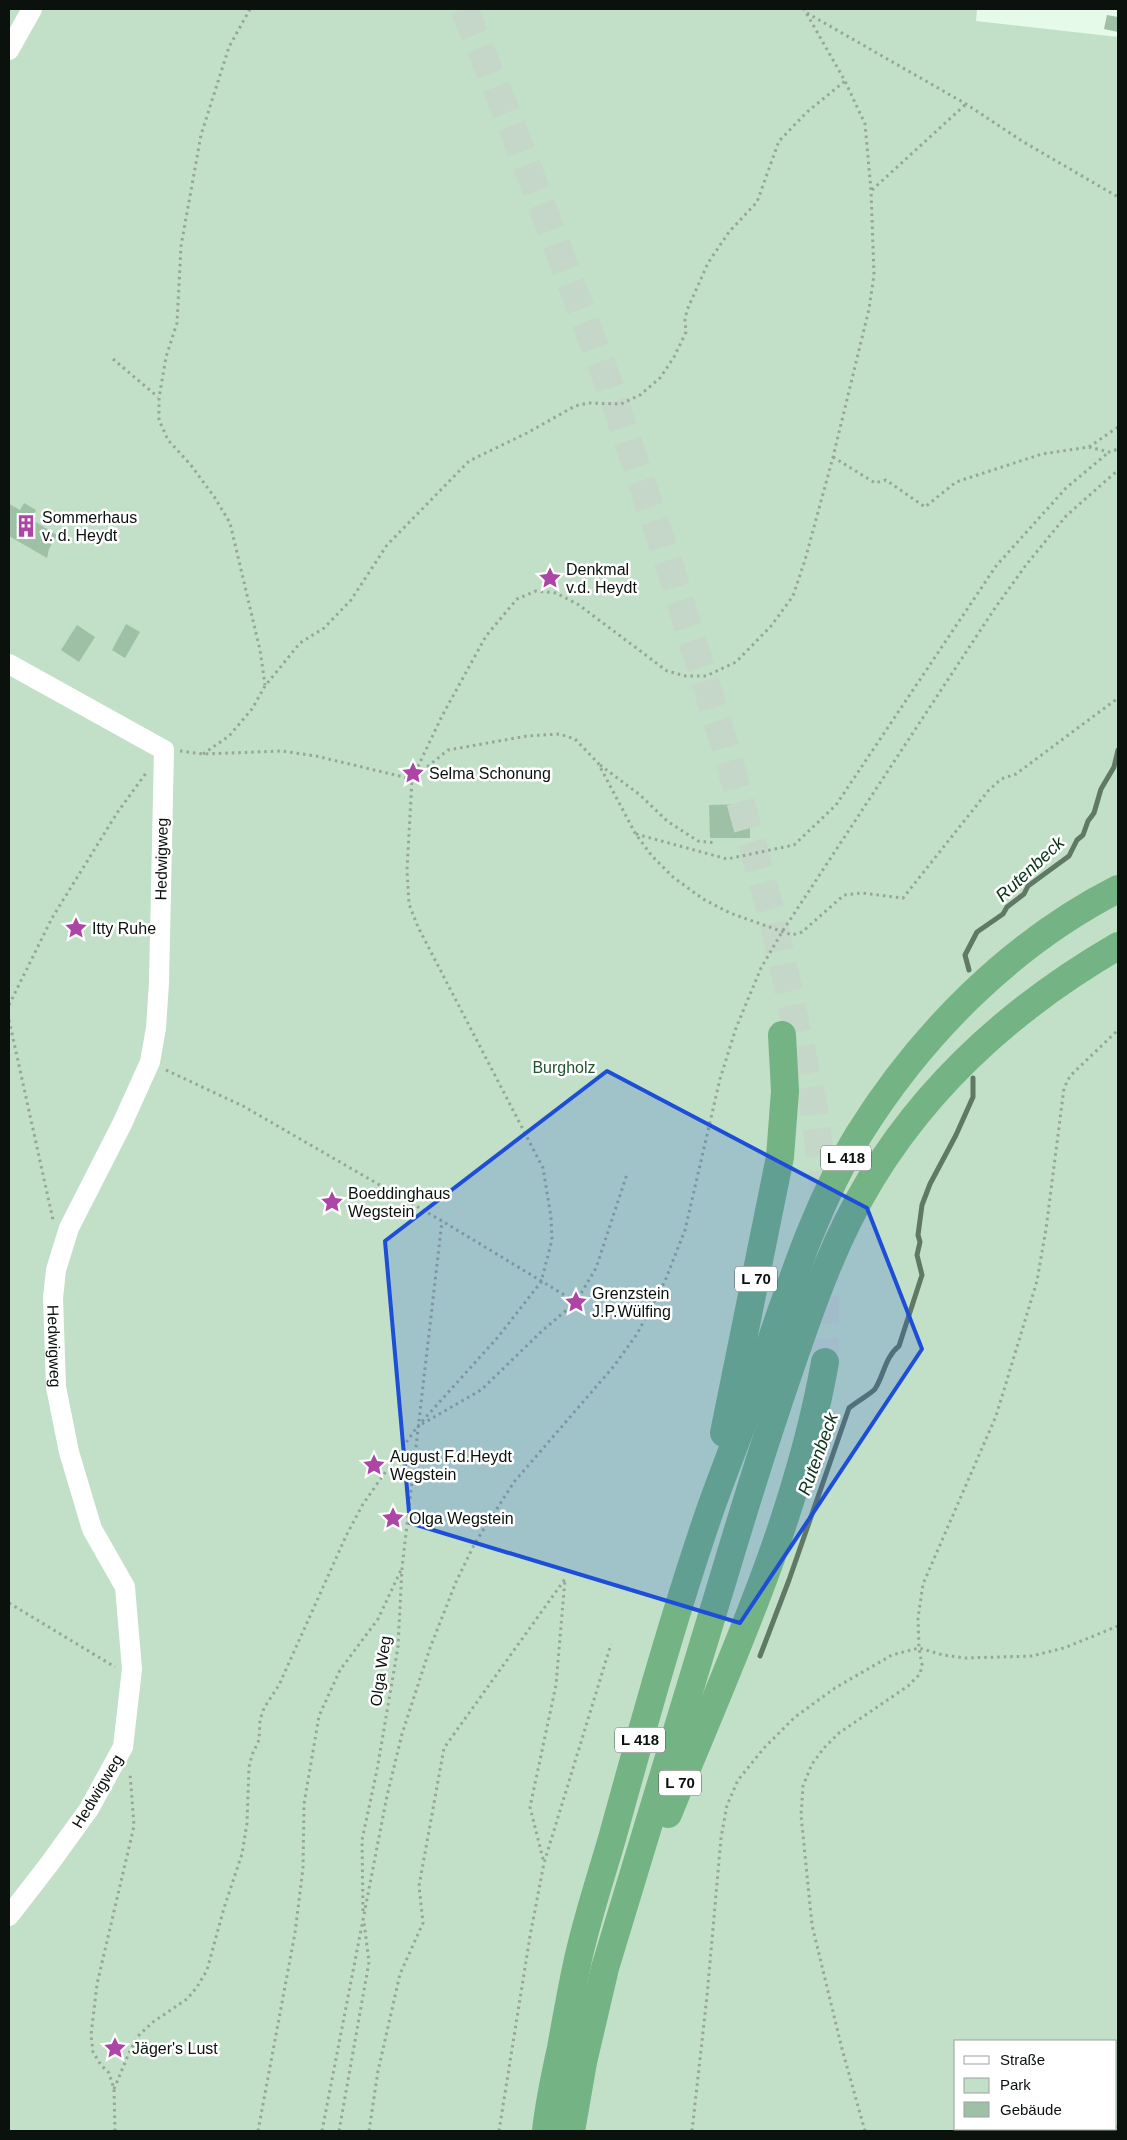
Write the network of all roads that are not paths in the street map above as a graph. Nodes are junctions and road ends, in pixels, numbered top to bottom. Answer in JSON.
{"nodes":[{"id":1,"x":32,"y":9,"type":"edge"},
{"id":2,"x":9,"y":50,"type":"edge"},
{"id":3,"x":9,"y":664,"type":"edge"},
{"id":4,"x":1118,"y":889,"type":"edge"},
{"id":5,"x":1118,"y":946,"type":"edge"},
{"id":6,"x":782,"y":1035,"type":"dead end"},
{"id":7,"x":825,"y":1362,"type":"tunnel mouth"},
{"id":8,"x":706,"y":1520,"type":"junction"},
{"id":9,"x":9,"y":1916,"type":"edge"},
{"id":10,"x":605,"y":1968,"type":"junction"},
{"id":11,"x":546,"y":2131,"type":"edge"},
{"id":12,"x":571,"y":2131,"type":"edge"}],
"edges":[{"from":1,"to":2,"type":"street"},
{"from":3,"to":9,"type":"street","name":"Hedwigweg"},
{"from":4,"to":8,"type":"highway","number":"L 418"},
{"from":5,"to":10,"type":"highway","number":"L 418"},
{"from":6,"to":8,"type":"highway","number":"L 70"},
{"from":7,"to":10,"type":"highway","number":"L 70"},
{"from":8,"to":11,"type":"highway","number":"L 418"},
{"from":10,"to":12,"type":"highway","number":"L 418"}]}
